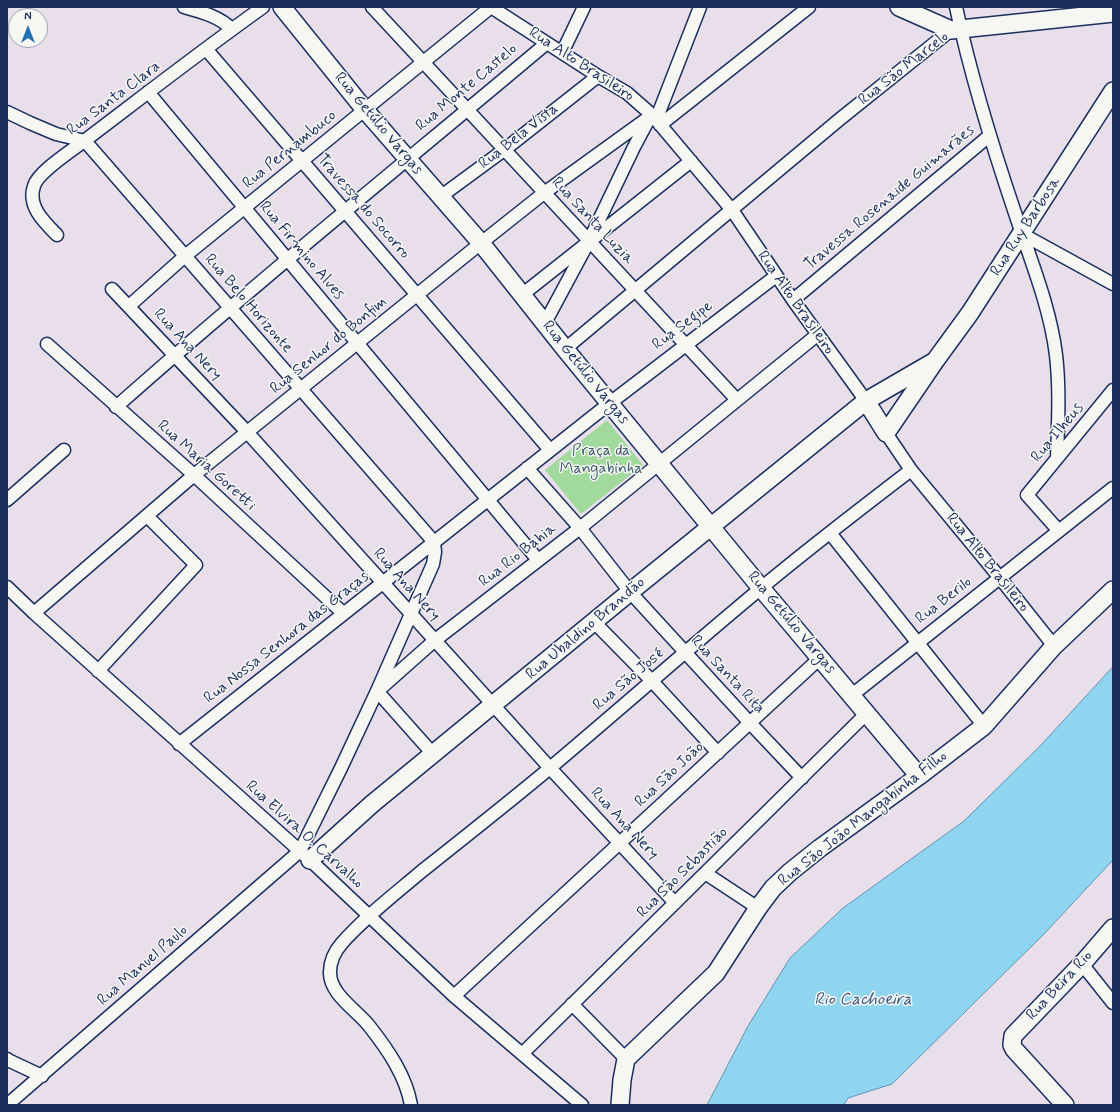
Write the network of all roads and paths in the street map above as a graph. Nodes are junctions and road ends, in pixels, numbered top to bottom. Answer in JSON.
{"nodes":[{"id":1,"x":184,"y":7,"type":"edge"},
{"id":2,"x":263,"y":7,"type":"edge"},
{"id":3,"x":282,"y":7,"type":"edge"},
{"id":4,"x":372,"y":7,"type":"edge"},
{"id":5,"x":491,"y":7,"type":"edge"},
{"id":6,"x":584,"y":7,"type":"edge"},
{"id":7,"x":700,"y":7,"type":"edge"},
{"id":8,"x":809,"y":7,"type":"edge"},
{"id":9,"x":899,"y":7,"type":"edge"},
{"id":10,"x":956,"y":7,"type":"edge"},
{"id":11,"x":1113,"y":13,"type":"edge"},
{"id":12,"x":232,"y":29,"type":"junction"},
{"id":13,"x":956,"y":30,"type":"junction"},
{"id":14,"x":547,"y":43,"type":"junction"},
{"id":15,"x":206,"y":49,"type":"junction"},
{"id":16,"x":562,"y":53,"type":"junction"},
{"id":17,"x":423,"y":63,"type":"junction"},
{"id":18,"x":598,"y":76,"type":"junction"},
{"id":19,"x":1113,"y":91,"type":"edge"},
{"id":20,"x":148,"y":92,"type":"junction"},
{"id":21,"x":365,"y":110,"type":"junction"},
{"id":22,"x":467,"y":110,"type":"junction"},
{"id":23,"x":7,"y":112,"type":"edge"},
{"id":24,"x":656,"y":120,"type":"junction"},
{"id":25,"x":989,"y":136,"type":"junction"},
{"id":26,"x":85,"y":141,"type":"junction"},
{"id":27,"x":504,"y":150,"type":"junction"},
{"id":28,"x":408,"y":158,"type":"junction"},
{"id":29,"x":302,"y":160,"type":"junction"},
{"id":30,"x":691,"y":161,"type":"junction"},
{"id":31,"x":544,"y":193,"type":"junction"},
{"id":32,"x":440,"y":197,"type":"junction"},
{"id":33,"x":244,"y":208,"type":"junction"},
{"id":34,"x":732,"y":210,"type":"junction"},
{"id":35,"x":345,"y":211,"type":"junction"},
{"id":36,"x":1022,"y":234,"type":"junction"},
{"id":37,"x":57,"y":235,"type":"dead end"},
{"id":38,"x":589,"y":241,"type":"junction"},
{"id":39,"x":481,"y":243,"type":"junction"},
{"id":40,"x":185,"y":256,"type":"junction"},
{"id":41,"x":288,"y":260,"type":"junction"},
{"id":42,"x":776,"y":276,"type":"junction"},
{"id":43,"x":1113,"y":284,"type":"edge"},
{"id":44,"x":112,"y":288,"type":"dead end"},
{"id":45,"x":635,"y":291,"type":"junction"},
{"id":46,"x":523,"y":294,"type":"junction"},
{"id":47,"x":417,"y":295,"type":"junction"},
{"id":48,"x":793,"y":300,"type":"junction"},
{"id":49,"x":129,"y":306,"type":"junction"},
{"id":50,"x":230,"y":308,"type":"junction"},
{"id":51,"x":545,"y":323,"type":"junction"},
{"id":52,"x":817,"y":335,"type":"junction"},
{"id":53,"x":357,"y":343,"type":"junction"},
{"id":54,"x":47,"y":344,"type":"dead end"},
{"id":55,"x":685,"y":344,"type":"junction"},
{"id":56,"x":565,"y":349,"type":"junction"},
{"id":57,"x":174,"y":355,"type":"junction"},
{"id":58,"x":935,"y":361,"type":"junction"},
{"id":59,"x":301,"y":389,"type":"junction"},
{"id":60,"x":1113,"y":390,"type":"edge"},
{"id":61,"x":737,"y":400,"type":"junction"},
{"id":62,"x":866,"y":402,"type":"junction"},
{"id":63,"x":610,"y":403,"type":"junction"},
{"id":64,"x":116,"y":407,"type":"junction"},
{"id":65,"x":246,"y":432,"type":"junction"},
{"id":66,"x":886,"y":433,"type":"junction"},
{"id":67,"x":64,"y":450,"type":"dead end"},
{"id":68,"x":550,"y":450,"type":"junction"},
{"id":69,"x":1057,"y":458,"type":"junction"},
{"id":70,"x":659,"y":464,"type":"junction"},
{"id":71,"x":527,"y":468,"type":"junction"},
{"id":72,"x":911,"y":470,"type":"junction"},
{"id":73,"x":194,"y":475,"type":"junction"},
{"id":74,"x":1113,"y":488,"type":"edge"},
{"id":75,"x":7,"y":500,"type":"edge"},
{"id":76,"x":487,"y":500,"type":"junction"},
{"id":77,"x":147,"y":516,"type":"junction"},
{"id":78,"x":711,"y":526,"type":"junction"},
{"id":79,"x":580,"y":528,"type":"junction"},
{"id":80,"x":1059,"y":531,"type":"junction"},
{"id":81,"x":830,"y":533,"type":"junction"},
{"id":82,"x":434,"y":542,"type":"junction"},
{"id":83,"x":538,"y":560,"type":"junction"},
{"id":84,"x":1000,"y":578,"type":"junction"},
{"id":85,"x":382,"y":583,"type":"junction"},
{"id":86,"x":7,"y":587,"type":"edge"},
{"id":87,"x":761,"y":588,"type":"junction"},
{"id":88,"x":1113,"y":590,"type":"edge"},
{"id":89,"x":630,"y":592,"type":"junction"},
{"id":90,"x":34,"y":613,"type":"junction"},
{"id":91,"x":344,"y":613,"type":"junction"},
{"id":92,"x":411,"y":615,"type":"junction"},
{"id":93,"x":594,"y":622,"type":"junction"},
{"id":94,"x":434,"y":641,"type":"junction"},
{"id":95,"x":918,"y":642,"type":"junction"},
{"id":96,"x":1054,"y":646,"type":"junction"},
{"id":97,"x":685,"y":653,"type":"junction"},
{"id":98,"x":820,"y":658,"type":"junction"},
{"id":99,"x":98,"y":671,"type":"junction"},
{"id":100,"x":651,"y":680,"type":"junction"},
{"id":101,"x":377,"y":691,"type":"junction"},
{"id":102,"x":852,"y":695,"type":"junction"},
{"id":103,"x":493,"y":705,"type":"junction"},
{"id":104,"x":866,"y":714,"type":"junction"},
{"id":105,"x":750,"y":723,"type":"junction"},
{"id":106,"x":984,"y":726,"type":"junction"},
{"id":107,"x":179,"y":744,"type":"junction"},
{"id":108,"x":718,"y":752,"type":"junction"},
{"id":109,"x":433,"y":754,"type":"junction"},
{"id":110,"x":550,"y":768,"type":"junction"},
{"id":111,"x":919,"y":776,"type":"junction"},
{"id":112,"x":802,"y":778,"type":"junction"},
{"id":113,"x":620,"y":843,"type":"junction"},
{"id":114,"x":305,"y":856,"type":"junction"},
{"id":115,"x":705,"y":873,"type":"junction"},
{"id":116,"x":674,"y":903,"type":"junction"},
{"id":117,"x":758,"y":908,"type":"junction"},
{"id":118,"x":369,"y":915,"type":"junction"},
{"id":119,"x":1113,"y":928,"type":"edge"},
{"id":120,"x":1082,"y":964,"type":"junction"},
{"id":121,"x":454,"y":996,"type":"junction"},
{"id":122,"x":1113,"y":1003,"type":"edge"},
{"id":123,"x":572,"y":1004,"type":"junction"},
{"id":124,"x":522,"y":1054,"type":"junction"},
{"id":125,"x":7,"y":1059,"type":"edge"},
{"id":126,"x":626,"y":1059,"type":"junction"},
{"id":127,"x":42,"y":1076,"type":"junction"},
{"id":128,"x":7,"y":1105,"type":"edge"},
{"id":129,"x":411,"y":1105,"type":"edge"},
{"id":130,"x":582,"y":1105,"type":"edge"},
{"id":131,"x":620,"y":1105,"type":"edge"},
{"id":132,"x":1066,"y":1105,"type":"edge"}],
"edges":[{"from":1,"to":12,"type":"street"},
{"from":2,"to":12,"type":"street","name":"Rua Santa Clara"},
{"from":3,"to":21,"type":"street","name":"Rua Getúlio Vargas"},
{"from":4,"to":17,"type":"street","name":"Rua Santa Luzia"},
{"from":5,"to":14,"type":"street","name":"Rua Alto Brasileiro"},
{"from":5,"to":17,"type":"street","name":"Rua Pernambuco"},
{"from":6,"to":16,"type":"street"},
{"from":7,"to":24,"type":"street"},
{"from":8,"to":24,"type":"street","name":"Rua Senhor do Bonfim"},
{"from":9,"to":13,"type":"street"},
{"from":10,"to":13,"type":"street"},
{"from":11,"to":13,"type":"street","name":"Rua São Marcelo"},
{"from":12,"to":15,"type":"street","name":"Rua Santa Clara"},
{"from":13,"to":25,"type":"street"},
{"from":13,"to":34,"type":"street","name":"Rua São Marcelo"},
{"from":14,"to":16,"type":"street","name":"Rua Alto Brasileiro"},
{"from":14,"to":22,"type":"street","name":"Rua Monte Castelo"},
{"from":15,"to":20,"type":"street","name":"Rua Santa Clara"},
{"from":15,"to":29,"type":"street","name":"Travessa do Socorro"},
{"from":16,"to":18,"type":"street","name":"Rua Alto Brasileiro"},
{"from":17,"to":21,"type":"street","name":"Rua Pernambuco"},
{"from":17,"to":22,"type":"street","name":"Rua Santa Luzia"},
{"from":18,"to":24,"type":"street","name":"Rua Alto Brasileiro"},
{"from":18,"to":27,"type":"street","name":"Rua Bela Vista"},
{"from":19,"to":36,"type":"street","name":"Rua Ruy Barbosa"},
{"from":20,"to":26,"type":"street","name":"Rua Santa Clara"},
{"from":20,"to":33,"type":"street","name":"Rua Firmino Alves"},
{"from":21,"to":28,"type":"street","name":"Rua Getúlio Vargas"},
{"from":21,"to":29,"type":"street","name":"Rua Pernambuco"},
{"from":22,"to":27,"type":"street","name":"Rua Santa Luzia"},
{"from":22,"to":28,"type":"street","name":"Rua Monte Castelo"},
{"from":23,"to":26,"type":"street"},
{"from":24,"to":30,"type":"street","name":"Rua Alto Brasileiro"},
{"from":24,"to":31,"type":"street","name":"Rua Senhor do Bonfim"},
{"from":24,"to":38,"type":"street"},
{"from":25,"to":36,"type":"street"},
{"from":25,"to":48,"type":"street","name":"Travessa Rosenaide Guimarães"},
{"from":26,"to":37,"type":"street","name":"Rua Santa Clara"},
{"from":26,"to":40,"type":"street","name":"Rua Belo Horizonte"},
{"from":27,"to":31,"type":"street","name":"Rua Santa Luzia"},
{"from":27,"to":32,"type":"street","name":"Rua Bela Vista"},
{"from":28,"to":32,"type":"street","name":"Rua Getúlio Vargas"},
{"from":28,"to":35,"type":"street","name":"Rua Monte Castelo"},
{"from":29,"to":33,"type":"street","name":"Rua Pernambuco"},
{"from":29,"to":35,"type":"street","name":"Travessa do Socorro"},
{"from":30,"to":34,"type":"street","name":"Rua Alto Brasileiro"},
{"from":30,"to":38,"type":"street"},
{"from":31,"to":38,"type":"street","name":"Rua Santa Luzia"},
{"from":31,"to":39,"type":"street","name":"Rua Senhor do Bonfim"},
{"from":32,"to":39,"type":"street","name":"Rua Getúlio Vargas"},
{"from":33,"to":40,"type":"street","name":"Rua Pernambuco"},
{"from":33,"to":41,"type":"street","name":"Rua Firmino Alves"},
{"from":34,"to":42,"type":"street","name":"Rua Alto Brasileiro"},
{"from":34,"to":45,"type":"street","name":"Rua São Marcelo"},
{"from":35,"to":41,"type":"street","name":"Rua Monte Castelo"},
{"from":35,"to":47,"type":"street","name":"Travessa do Socorro"},
{"from":36,"to":43,"type":"street"},
{"from":36,"to":58,"type":"street","name":"Rua Ruy Barbosa"},
{"from":36,"to":69,"type":"street"},
{"from":38,"to":45,"type":"street","name":"Rua Santa Luzia"},
{"from":38,"to":46,"type":"street"},
{"from":38,"to":51,"type":"street"},
{"from":39,"to":46,"type":"street","name":"Rua Getúlio Vargas"},
{"from":39,"to":47,"type":"street","name":"Rua Senhor do Bonfim"},
{"from":40,"to":49,"type":"street","name":"Rua Pernambuco"},
{"from":40,"to":50,"type":"street","name":"Rua Belo Horizonte"},
{"from":41,"to":50,"type":"street","name":"Rua Monte Castelo"},
{"from":41,"to":53,"type":"street","name":"Rua Firmino Alves"},
{"from":42,"to":48,"type":"street","name":"Rua Alto Brasileiro"},
{"from":42,"to":55,"type":"street","name":"Rua Segipe"},
{"from":44,"to":49,"type":"street","name":"Rua Ana Nery"},
{"from":45,"to":55,"type":"street","name":"Rua Santa Luzia"},
{"from":45,"to":56,"type":"street","name":"Rua São Marcelo"},
{"from":46,"to":51,"type":"street","name":"Rua Getúlio Vargas"},
{"from":47,"to":53,"type":"street","name":"Rua Senhor do Bonfim"},
{"from":47,"to":68,"type":"street","name":"Travessa do Socorro"},
{"from":48,"to":52,"type":"street","name":"Rua Alto Brasileiro"},
{"from":49,"to":57,"type":"street","name":"Rua Ana Nery"},
{"from":50,"to":57,"type":"street","name":"Rua Monte Castelo"},
{"from":50,"to":59,"type":"street","name":"Rua Belo Horizonte"},
{"from":51,"to":56,"type":"street","name":"Rua Getúlio Vargas"},
{"from":52,"to":61,"type":"street","name":"Rua Rio Bahia"},
{"from":52,"to":62,"type":"street","name":"Rua Alto Brasileiro"},
{"from":53,"to":59,"type":"street","name":"Rua Senhor do Bonfim"},
{"from":53,"to":76,"type":"street","name":"Rua Firmino Alves"},
{"from":54,"to":64,"type":"street","name":"Rua Maria Goretti"},
{"from":55,"to":61,"type":"street","name":"Rua Santa Luzia"},
{"from":55,"to":63,"type":"street","name":"Rua Segipe"},
{"from":56,"to":63,"type":"street","name":"Rua Getúlio Vargas"},
{"from":57,"to":64,"type":"street","name":"Rua Monte Castelo"},
{"from":57,"to":65,"type":"street","name":"Rua Ana Nery"},
{"from":58,"to":62,"type":"street","name":"Rua Ruy Barbosa"},
{"from":58,"to":66,"type":"street","name":"Rua Ruy Barbosa"},
{"from":59,"to":65,"type":"street","name":"Rua Senhor do Bonfim"},
{"from":59,"to":82,"type":"street","name":"Rua Belo Horizonte"},
{"from":60,"to":69,"type":"street","name":"Rua Ilheus"},
{"from":61,"to":70,"type":"street","name":"Rua Rio Bahia"},
{"from":62,"to":66,"type":"street","name":"Rua Alto Brasileiro"},
{"from":62,"to":78,"type":"street","name":"Rua Ubaldino Brandão"},
{"from":63,"to":68,"type":"street","name":"Rua Nossa Senhora das Graças"},
{"from":63,"to":70,"type":"street","name":"Rua Getúlio Vargas"},
{"from":64,"to":73,"type":"street","name":"Rua Maria Goretti"},
{"from":65,"to":73,"type":"street","name":"Rua Senhor do Bonfim"},
{"from":65,"to":85,"type":"street","name":"Rua Ana Nery"},
{"from":66,"to":72,"type":"street","name":"Rua Alto Brasileiro"},
{"from":67,"to":75,"type":"street"},
{"from":68,"to":71,"type":"street","name":"Rua Nossa Senhora das Graças"},
{"from":69,"to":80,"type":"street","name":"Rua Ilheus"},
{"from":70,"to":78,"type":"street","name":"Rua Getúlio Vargas"},
{"from":70,"to":79,"type":"street","name":"Rua Rio Bahia"},
{"from":71,"to":76,"type":"street","name":"Rua Nossa Senhora das Graças"},
{"from":71,"to":79,"type":"street","name":"Rua Santa Rita"},
{"from":72,"to":81,"type":"street","name":"Rua São José"},
{"from":72,"to":84,"type":"street","name":"Rua Alto Brasileiro"},
{"from":73,"to":77,"type":"street","name":"Rua Senhor do Bonfim"},
{"from":73,"to":91,"type":"street","name":"Rua Maria Goretti"},
{"from":74,"to":80,"type":"street","name":"Rua Berilo"},
{"from":76,"to":82,"type":"street","name":"Rua Nossa Senhora das Graças"},
{"from":76,"to":83,"type":"street","name":"Rua Firmino Alves"},
{"from":77,"to":90,"type":"street","name":"Rua Senhor do Bonfim"},
{"from":77,"to":99,"type":"street"},
{"from":78,"to":87,"type":"street","name":"Rua Getúlio Vargas"},
{"from":78,"to":89,"type":"street","name":"Rua Ubaldino Brandão"},
{"from":79,"to":83,"type":"street","name":"Rua Rio Bahia"},
{"from":79,"to":89,"type":"street","name":"Rua Santa Rita"},
{"from":80,"to":84,"type":"street","name":"Rua Berilo"},
{"from":81,"to":87,"type":"street","name":"Rua São José"},
{"from":81,"to":95,"type":"street"},
{"from":82,"to":85,"type":"street","name":"Rua Nossa Senhora das Graças"},
{"from":82,"to":92,"type":"street"},
{"from":83,"to":94,"type":"street","name":"Rua Rio Bahia"},
{"from":84,"to":95,"type":"street","name":"Rua Berilo"},
{"from":84,"to":96,"type":"street","name":"Rua Alto Brasileiro"},
{"from":85,"to":91,"type":"street","name":"Rua Nossa Senhora das Graças"},
{"from":85,"to":92,"type":"street","name":"Rua Ana Nery"},
{"from":86,"to":90,"type":"street","name":"Rua Elvira O. Carvalho"},
{"from":87,"to":97,"type":"street","name":"Rua São José"},
{"from":87,"to":98,"type":"street","name":"Rua Getúlio Vargas"},
{"from":88,"to":96,"type":"street","name":"Rua São João Mangabinha Filho"},
{"from":89,"to":93,"type":"street","name":"Rua Ubaldino Brandão"},
{"from":89,"to":97,"type":"street","name":"Rua Santa Rita"},
{"from":90,"to":99,"type":"street","name":"Rua Elvira O. Carvalho"},
{"from":91,"to":107,"type":"street","name":"Rua Nossa Senhora das Graças"},
{"from":92,"to":94,"type":"street","name":"Rua Ana Nery"},
{"from":92,"to":101,"type":"street"},
{"from":93,"to":100,"type":"street"},
{"from":93,"to":103,"type":"street","name":"Rua Ubaldino Brandão"},
{"from":94,"to":101,"type":"street","name":"Rua Rio Bahia"},
{"from":94,"to":103,"type":"street","name":"Rua Ana Nery"},
{"from":95,"to":102,"type":"street","name":"Rua Berilo"},
{"from":95,"to":106,"type":"street"},
{"from":96,"to":106,"type":"street","name":"Rua São João Mangabinha Filho"},
{"from":97,"to":100,"type":"street","name":"Rua São José"},
{"from":97,"to":105,"type":"street","name":"Rua Santa Rita"},
{"from":98,"to":102,"type":"street","name":"Rua Getúlio Vargas"},
{"from":98,"to":105,"type":"street","name":"Rua São João"},
{"from":99,"to":107,"type":"street","name":"Rua Elvira O. Carvalho"},
{"from":100,"to":108,"type":"street"},
{"from":100,"to":110,"type":"street","name":"Rua São José"},
{"from":101,"to":109,"type":"street"},
{"from":101,"to":114,"type":"street","name":"Rua Rio Bahia"},
{"from":102,"to":104,"type":"street","name":"Rua Getúlio Vargas"},
{"from":103,"to":109,"type":"street","name":"Rua Ubaldino Brandão"},
{"from":103,"to":110,"type":"street","name":"Rua Ana Nery"},
{"from":104,"to":111,"type":"street","name":"Rua Getúlio Vargas"},
{"from":104,"to":112,"type":"street","name":"Rua São Sebastião"},
{"from":105,"to":108,"type":"street","name":"Rua São João"},
{"from":105,"to":112,"type":"street","name":"Rua Santa Rita"},
{"from":106,"to":111,"type":"street","name":"Rua São João Mangabinha Filho"},
{"from":107,"to":114,"type":"street","name":"Rua Elvira O. Carvalho"},
{"from":108,"to":113,"type":"street","name":"Rua São João"},
{"from":109,"to":114,"type":"street","name":"Rua Ubaldino Brandão"},
{"from":110,"to":113,"type":"street","name":"Rua Ana Nery"},
{"from":110,"to":118,"type":"street","name":"Rua São José"},
{"from":111,"to":117,"type":"street","name":"Rua São João Mangabinha Filho"},
{"from":112,"to":115,"type":"street","name":"Rua São Sebastião"},
{"from":113,"to":116,"type":"street","name":"Rua Ana Nery"},
{"from":113,"to":121,"type":"street","name":"Rua São João"},
{"from":114,"to":118,"type":"street","name":"Rua Elvira O. Carvalho"},
{"from":114,"to":127,"type":"street","name":"Rua Manuel Paulo"},
{"from":115,"to":116,"type":"street","name":"Rua São Sebastião"},
{"from":115,"to":117,"type":"street"},
{"from":116,"to":123,"type":"street","name":"Rua São Sebastião"},
{"from":117,"to":126,"type":"street","name":"Rua São João Mangabinha Filho"},
{"from":118,"to":121,"type":"street","name":"Rua Elvira O. Carvalho"},
{"from":118,"to":129,"type":"street","name":"Rua São José"},
{"from":119,"to":120,"type":"street","name":"Rua Beira Rio"},
{"from":120,"to":122,"type":"street"},
{"from":120,"to":132,"type":"street","name":"Rua Beira Rio"},
{"from":121,"to":124,"type":"street","name":"Rua Elvira O. Carvalho"},
{"from":123,"to":124,"type":"street","name":"Rua São Sebastião"},
{"from":123,"to":126,"type":"street"},
{"from":124,"to":130,"type":"street","name":"Rua Elvira O. Carvalho"},
{"from":125,"to":127,"type":"street"},
{"from":126,"to":131,"type":"street"},
{"from":127,"to":128,"type":"street","name":"Rua Manuel Paulo"}]}
